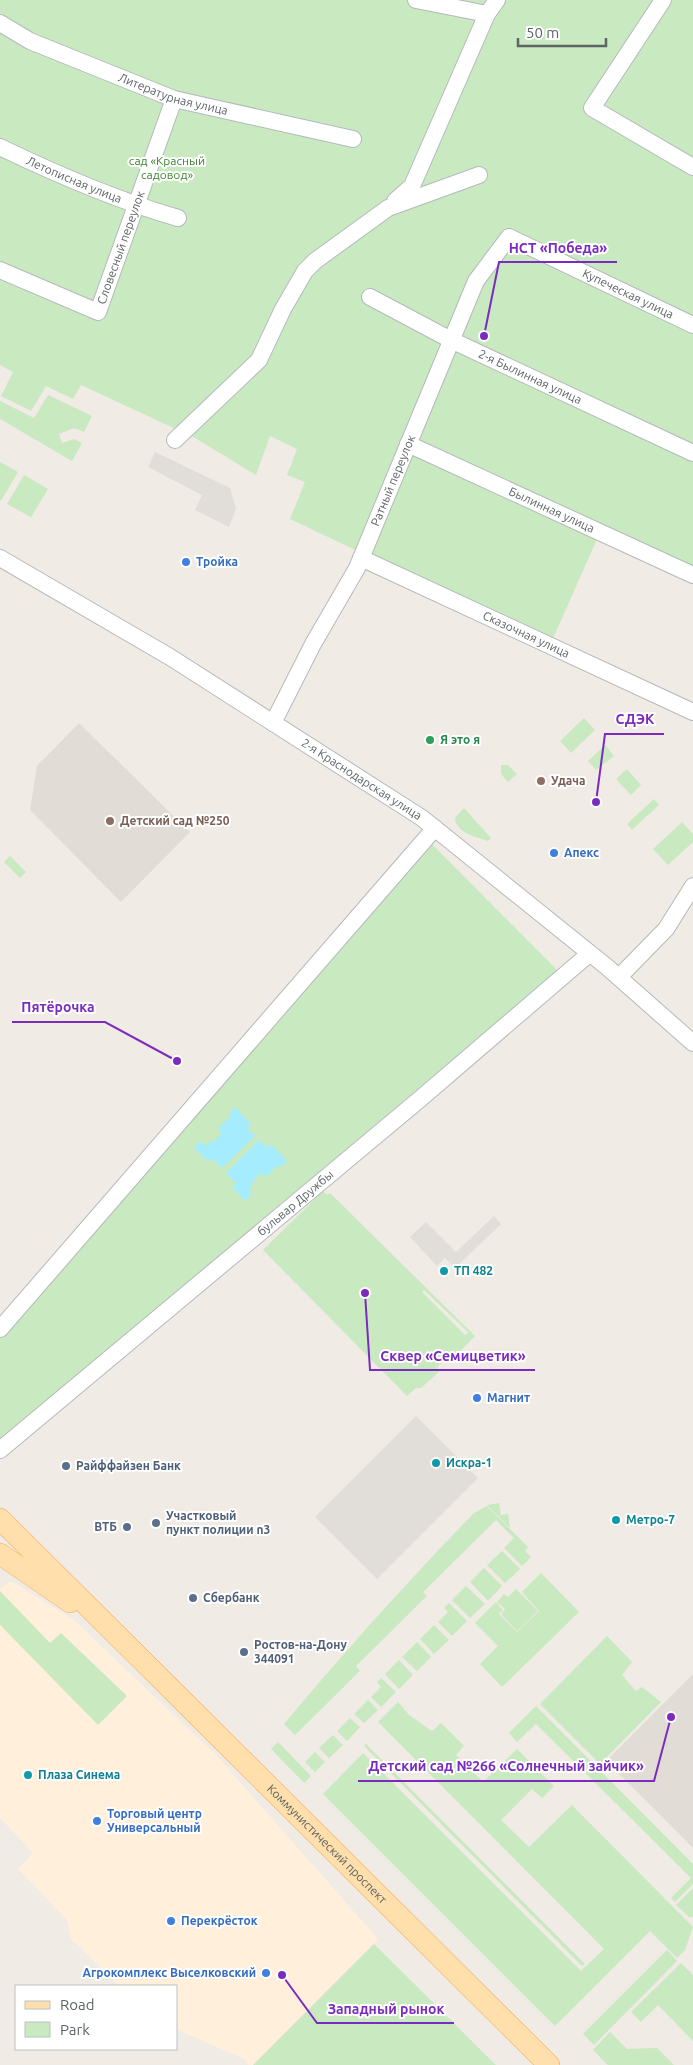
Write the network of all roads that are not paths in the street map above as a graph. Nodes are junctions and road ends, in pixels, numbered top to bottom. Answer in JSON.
{"nodes":[{"id":1,"x":416,"y":0,"type":"edge"},
{"id":2,"x":497,"y":0,"type":"edge"},
{"id":3,"x":663,"y":0,"type":"edge"},
{"id":4,"x":487,"y":14,"type":"junction"},
{"id":5,"x":0,"y":23,"type":"edge"},
{"id":6,"x":174,"y":99,"type":"junction"},
{"id":7,"x":353,"y":139,"type":"dead end"},
{"id":8,"x":0,"y":147,"type":"edge"},
{"id":9,"x":693,"y":167,"type":"edge"},
{"id":10,"x":479,"y":175,"type":"dead end"},
{"id":11,"x":135,"y":206,"type":"junction"},
{"id":12,"x":388,"y":208,"type":"junction"},
{"id":13,"x":178,"y":218,"type":"dead end"},
{"id":14,"x":509,"y":237,"type":"joint"},
{"id":15,"x":0,"y":270,"type":"edge"},
{"id":16,"x":370,"y":297,"type":"dead end"},
{"id":17,"x":693,"y":325,"type":"edge"},
{"id":18,"x":451,"y":340,"type":"junction"},
{"id":19,"x":176,"y":440,"type":"dead end"},
{"id":20,"x":408,"y":444,"type":"junction"},
{"id":21,"x":693,"y":453,"type":"edge"},
{"id":22,"x":0,"y":558,"type":"edge"},
{"id":23,"x":361,"y":558,"type":"junction"},
{"id":24,"x":693,"y":575,"type":"edge"},
{"id":25,"x":693,"y":712,"type":"edge"},
{"id":26,"x":273,"y":723,"type":"junction"},
{"id":27,"x":433,"y":830,"type":"junction"},
{"id":28,"x":693,"y":886,"type":"edge"},
{"id":29,"x":586,"y":956,"type":"junction"},
{"id":30,"x":619,"y":977,"type":"junction"},
{"id":31,"x":693,"y":1043,"type":"edge"},
{"id":32,"x":0,"y":1329,"type":"edge"},
{"id":33,"x":0,"y":1450,"type":"edge"},
{"id":34,"x":0,"y":1519,"type":"edge"},
{"id":35,"x":0,"y":1554,"type":"edge"},
{"id":36,"x":105,"y":1625,"type":"junction"},
{"id":37,"x":549,"y":2065,"type":"edge"}],
"edges":[{"from":1,"to":4,"type":"street"},
{"from":2,"to":4,"type":"street"},
{"from":3,"to":9,"type":"street"},
{"from":4,"to":12,"type":"street"},
{"from":5,"to":6,"type":"street","name":"Литературная улица"},
{"from":6,"to":7,"type":"street","name":"Литературная улица"},
{"from":6,"to":11,"type":"street","name":"Словесный переулок"},
{"from":8,"to":11,"type":"street","name":"Летописная улица"},
{"from":10,"to":12,"type":"street"},
{"from":11,"to":13,"type":"street","name":"Летописная улица"},
{"from":11,"to":15,"type":"street","name":"Словесный переулок"},
{"from":12,"to":19,"type":"street"},
{"from":14,"to":17,"type":"street","name":"Купеческая улица"},
{"from":14,"to":18,"type":"street","name":"Ратный переулок"},
{"from":16,"to":18,"type":"street","name":"2-я Былинная улица"},
{"from":18,"to":20,"type":"street","name":"Ратный переулок"},
{"from":18,"to":21,"type":"street","name":"2-я Былинная улица"},
{"from":20,"to":23,"type":"street","name":"Ратный переулок"},
{"from":20,"to":24,"type":"street","name":"Былинная улица"},
{"from":22,"to":26,"type":"street","name":"2-я Краснодарская улица"},
{"from":23,"to":25,"type":"street","name":"Сказочная улица"},
{"from":23,"to":26,"type":"street","name":"Ратный переулок"},
{"from":26,"to":27,"type":"street","name":"2-я Краснодарская улица"},
{"from":27,"to":29,"type":"street","name":"2-я Краснодарская улица"},
{"from":27,"to":32,"type":"street"},
{"from":28,"to":30,"type":"street"},
{"from":29,"to":30,"type":"street","name":"2-я Краснодарская улица"},
{"from":29,"to":33,"type":"street","name":"бульвар Дружбы"},
{"from":30,"to":31,"type":"street","name":"2-я Краснодарская улица"},
{"from":34,"to":36,"type":"main road","name":"Коммунистический проспект"},
{"from":35,"to":36,"type":"main road","name":"Коммунистический проспект"},
{"from":36,"to":37,"type":"main road","name":"Коммунистический проспект"}]}
